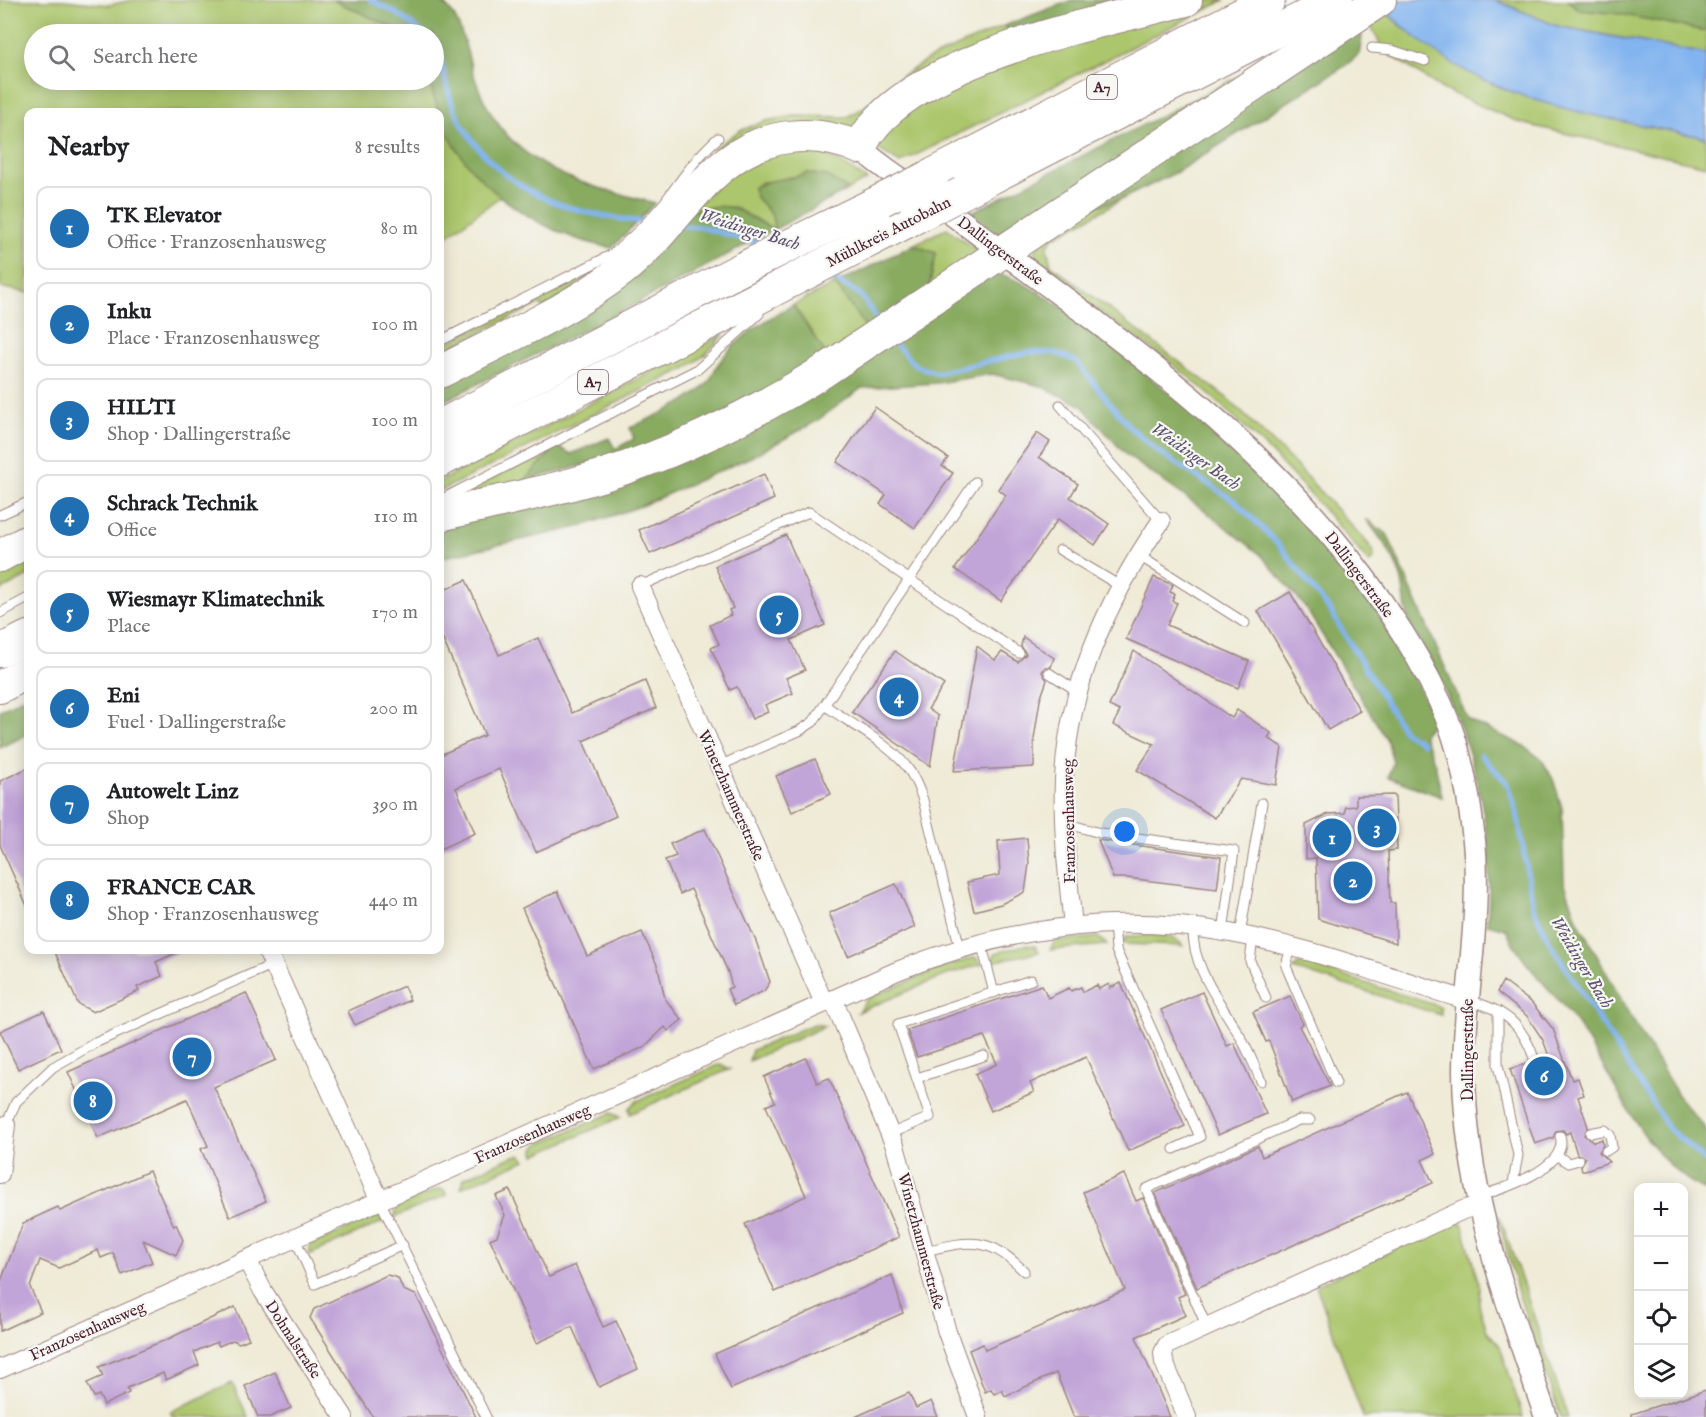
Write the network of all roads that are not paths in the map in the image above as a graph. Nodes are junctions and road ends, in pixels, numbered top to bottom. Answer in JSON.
{"nodes":[{"id":1,"x":1186,"y":0,"type":"edge"},
{"id":2,"x":1269,"y":0,"type":"edge"},
{"id":3,"x":1380,"y":0,"type":"edge"},
{"id":4,"x":1340,"y":7,"type":"edge"},
{"id":5,"x":1372,"y":48,"type":"dead end"},
{"id":6,"x":1425,"y":61,"type":"dead end"},
{"id":7,"x":718,"y":138,"type":"dead end"},
{"id":8,"x":860,"y":148,"type":"junction"},
{"id":9,"x":675,"y":202,"type":"junction"},
{"id":10,"x":637,"y":245,"type":"junction"},
{"id":11,"x":1002,"y":252,"type":"junction"},
{"id":12,"x":768,"y":308,"type":"dead end"},
{"id":13,"x":444,"y":339,"type":"edge"},
{"id":14,"x":444,"y":370,"type":"edge"},
{"id":15,"x":1060,"y":405,"type":"dead end"},
{"id":16,"x":444,"y":424,"type":"edge"},
{"id":17,"x":444,"y":459,"type":"edge"},
{"id":18,"x":975,"y":482,"type":"dead end"},
{"id":19,"x":444,"y":498,"type":"edge"},
{"id":20,"x":24,"y":504,"type":"edge"},
{"id":21,"x":444,"y":514,"type":"edge"},
{"id":22,"x":0,"y":515,"type":"edge"},
{"id":23,"x":1161,"y":521,"type":"joint"},
{"id":24,"x":24,"y":543,"type":"edge"},
{"id":25,"x":1060,"y":550,"type":"dead end"},
{"id":26,"x":1138,"y":555,"type":"junction"},
{"id":27,"x":0,"y":556,"type":"edge"},
{"id":28,"x":910,"y":580,"type":"junction"},
{"id":29,"x":640,"y":586,"type":"joint"},
{"id":30,"x":1120,"y":586,"type":"junction"},
{"id":31,"x":24,"y":600,"type":"edge"},
{"id":32,"x":0,"y":613,"type":"edge"},
{"id":33,"x":1245,"y":623,"type":"dead end"},
{"id":34,"x":24,"y":639,"type":"edge"},
{"id":35,"x":0,"y":651,"type":"edge"},
{"id":36,"x":1020,"y":653,"type":"dead end"},
{"id":37,"x":1049,"y":673,"type":"dead end"},
{"id":38,"x":24,"y":674,"type":"edge"},
{"id":39,"x":0,"y":687,"type":"edge"},
{"id":40,"x":1079,"y":692,"type":"junction"},
{"id":41,"x":826,"y":706,"type":"junction"},
{"id":42,"x":720,"y":766,"type":"junction"},
{"id":43,"x":1262,"y":803,"type":"dead end"},
{"id":44,"x":1065,"y":823,"type":"junction"},
{"id":45,"x":1114,"y":923,"type":"junction"},
{"id":46,"x":1073,"y":927,"type":"junction"},
{"id":47,"x":1193,"y":927,"type":"junction"},
{"id":48,"x":1239,"y":935,"type":"junction"},
{"id":49,"x":981,"y":942,"type":"junction"},
{"id":50,"x":1291,"y":947,"type":"junction"},
{"id":51,"x":960,"y":948,"type":"junction"},
{"id":52,"x":271,"y":957,"type":"edge"},
{"id":53,"x":1031,"y":980,"type":"dead end"},
{"id":54,"x":993,"y":993,"type":"junction"},
{"id":55,"x":1266,"y":998,"type":"dead end"},
{"id":56,"x":1466,"y":999,"type":"junction"},
{"id":57,"x":828,"y":1001,"type":"junction"},
{"id":58,"x":1498,"y":1011,"type":"junction"},
{"id":59,"x":984,"y":1056,"type":"dead end"},
{"id":60,"x":1536,"y":1061,"type":"dead end"},
{"id":61,"x":917,"y":1078,"type":"junction"},
{"id":62,"x":1261,"y":1081,"type":"dead end"},
{"id":63,"x":1336,"y":1083,"type":"dead end"},
{"id":64,"x":1310,"y":1120,"type":"dead end"},
{"id":65,"x":6,"y":1125,"type":"joint"},
{"id":66,"x":1590,"y":1133,"type":"dead end"},
{"id":67,"x":890,"y":1134,"type":"junction"},
{"id":68,"x":1565,"y":1139,"type":"dead end"},
{"id":69,"x":1174,"y":1149,"type":"dead end"},
{"id":70,"x":1606,"y":1151,"type":"dead end"},
{"id":71,"x":1558,"y":1156,"type":"junction"},
{"id":72,"x":1579,"y":1160,"type":"dead end"},
{"id":73,"x":0,"y":1174,"type":"edge"},
{"id":74,"x":1513,"y":1184,"type":"junction"},
{"id":75,"x":380,"y":1201,"type":"junction"},
{"id":76,"x":1479,"y":1201,"type":"junction"},
{"id":77,"x":295,"y":1238,"type":"junction"},
{"id":78,"x":403,"y":1245,"type":"junction"},
{"id":79,"x":925,"y":1251,"type":"junction"},
{"id":80,"x":247,"y":1260,"type":"junction"},
{"id":81,"x":1024,"y":1271,"type":"dead end"},
{"id":82,"x":1206,"y":1325,"type":"junction"},
{"id":83,"x":0,"y":1369,"type":"edge"},
{"id":84,"x":337,"y":1415,"type":"edge"},
{"id":85,"x":486,"y":1417,"type":"edge"},
{"id":86,"x":978,"y":1417,"type":"edge"},
{"id":87,"x":1187,"y":1417,"type":"edge"},
{"id":88,"x":1546,"y":1417,"type":"edge"}],
"edges":[{"from":1,"to":8,"type":"highway"},
{"from":2,"to":16,"type":"highway","name":"Mühlkreis Autobahn","number":"A7","bridge":true},
{"from":3,"to":4,"type":"highway"},
{"from":4,"to":11,"type":"highway"},
{"from":4,"to":17,"type":"highway","name":"Mühlkreis Autobahn","number":"A7","bridge":true},
{"from":5,"to":6,"type":"lane"},
{"from":7,"to":9,"type":"lane"},
{"from":8,"to":9,"type":"highway"},
{"from":8,"to":11,"type":"street","name":"Dallingerstraße"},
{"from":9,"to":10,"type":"highway"},
{"from":10,"to":13,"type":"lane"},
{"from":10,"to":14,"type":"highway"},
{"from":11,"to":21,"type":"highway"},
{"from":11,"to":56,"type":"street","name":"Dallingerstraße"},
{"from":12,"to":19,"type":"lane"},
{"from":15,"to":23,"type":"lane"},
{"from":18,"to":28,"type":"lane"},
{"from":20,"to":22,"type":"lane"},
{"from":23,"to":26,"type":"street","name":"Franzosenhausweg"},
{"from":24,"to":27,"type":"highway"},
{"from":25,"to":30,"type":"lane"},
{"from":26,"to":30,"type":"street","name":"Franzosenhausweg"},
{"from":26,"to":33,"type":"lane"},
{"from":28,"to":29,"type":"lane"},
{"from":28,"to":36,"type":"lane"},
{"from":28,"to":41,"type":"lane"},
{"from":29,"to":42,"type":"street","name":"Winetzhammerstraße"},
{"from":30,"to":40,"type":"street","name":"Franzosenhausweg"},
{"from":31,"to":32,"type":"lane"},
{"from":34,"to":35,"type":"highway"},
{"from":37,"to":40,"type":"lane"},
{"from":38,"to":39,"type":"highway"},
{"from":40,"to":44,"type":"street","name":"Franzosenhausweg"},
{"from":41,"to":42,"type":"lane"},
{"from":41,"to":51,"type":"lane"},
{"from":42,"to":57,"type":"street","name":"Winetzhammerstraße"},
{"from":43,"to":48,"type":"lane"},
{"from":44,"to":46,"type":"street","name":"Franzosenhausweg"},
{"from":44,"to":48,"type":"lane"},
{"from":45,"to":46,"type":"street","name":"Franzosenhausweg"},
{"from":45,"to":47,"type":"street","name":"Franzosenhausweg"},
{"from":45,"to":69,"type":"lane"},
{"from":46,"to":49,"type":"street","name":"Franzosenhausweg"},
{"from":47,"to":48,"type":"street","name":"Franzosenhausweg"},
{"from":47,"to":62,"type":"lane"},
{"from":48,"to":50,"type":"street","name":"Franzosenhausweg"},
{"from":48,"to":55,"type":"lane"},
{"from":49,"to":51,"type":"street","name":"Franzosenhausweg"},
{"from":49,"to":54,"type":"lane"},
{"from":50,"to":56,"type":"street","name":"Franzosenhausweg"},
{"from":50,"to":63,"type":"lane"},
{"from":51,"to":57,"type":"street","name":"Franzosenhausweg"},
{"from":52,"to":65,"type":"lane"},
{"from":52,"to":75,"type":"street"},
{"from":53,"to":54,"type":"lane"},
{"from":54,"to":61,"type":"lane"},
{"from":56,"to":58,"type":"lane"},
{"from":56,"to":76,"type":"street","name":"Dallingerstraße"},
{"from":57,"to":67,"type":"street","name":"Winetzhammerstraße"},
{"from":57,"to":75,"type":"street","name":"Franzosenhausweg"},
{"from":58,"to":60,"type":"lane"},
{"from":58,"to":74,"type":"lane"},
{"from":59,"to":61,"type":"lane"},
{"from":61,"to":67,"type":"lane"},
{"from":64,"to":82,"type":"lane"},
{"from":65,"to":73,"type":"street"},
{"from":66,"to":70,"type":"lane"},
{"from":67,"to":79,"type":"street","name":"Winetzhammerstraße"},
{"from":68,"to":71,"type":"lane"},
{"from":71,"to":72,"type":"lane"},
{"from":71,"to":74,"type":"lane"},
{"from":74,"to":76,"type":"lane"},
{"from":75,"to":77,"type":"street","name":"Franzosenhausweg"},
{"from":75,"to":78,"type":"lane"},
{"from":76,"to":82,"type":"street"},
{"from":76,"to":88,"type":"street","name":"Dallingerstraße"},
{"from":77,"to":78,"type":"lane"},
{"from":77,"to":80,"type":"street","name":"Franzosenhausweg"},
{"from":78,"to":85,"type":"lane"},
{"from":79,"to":81,"type":"lane"},
{"from":79,"to":86,"type":"street","name":"Winetzhammerstraße"},
{"from":80,"to":83,"type":"street","name":"Franzosenhausweg"},
{"from":80,"to":84,"type":"street","name":"Dohnalstraße"},
{"from":82,"to":87,"type":"street"}]}
